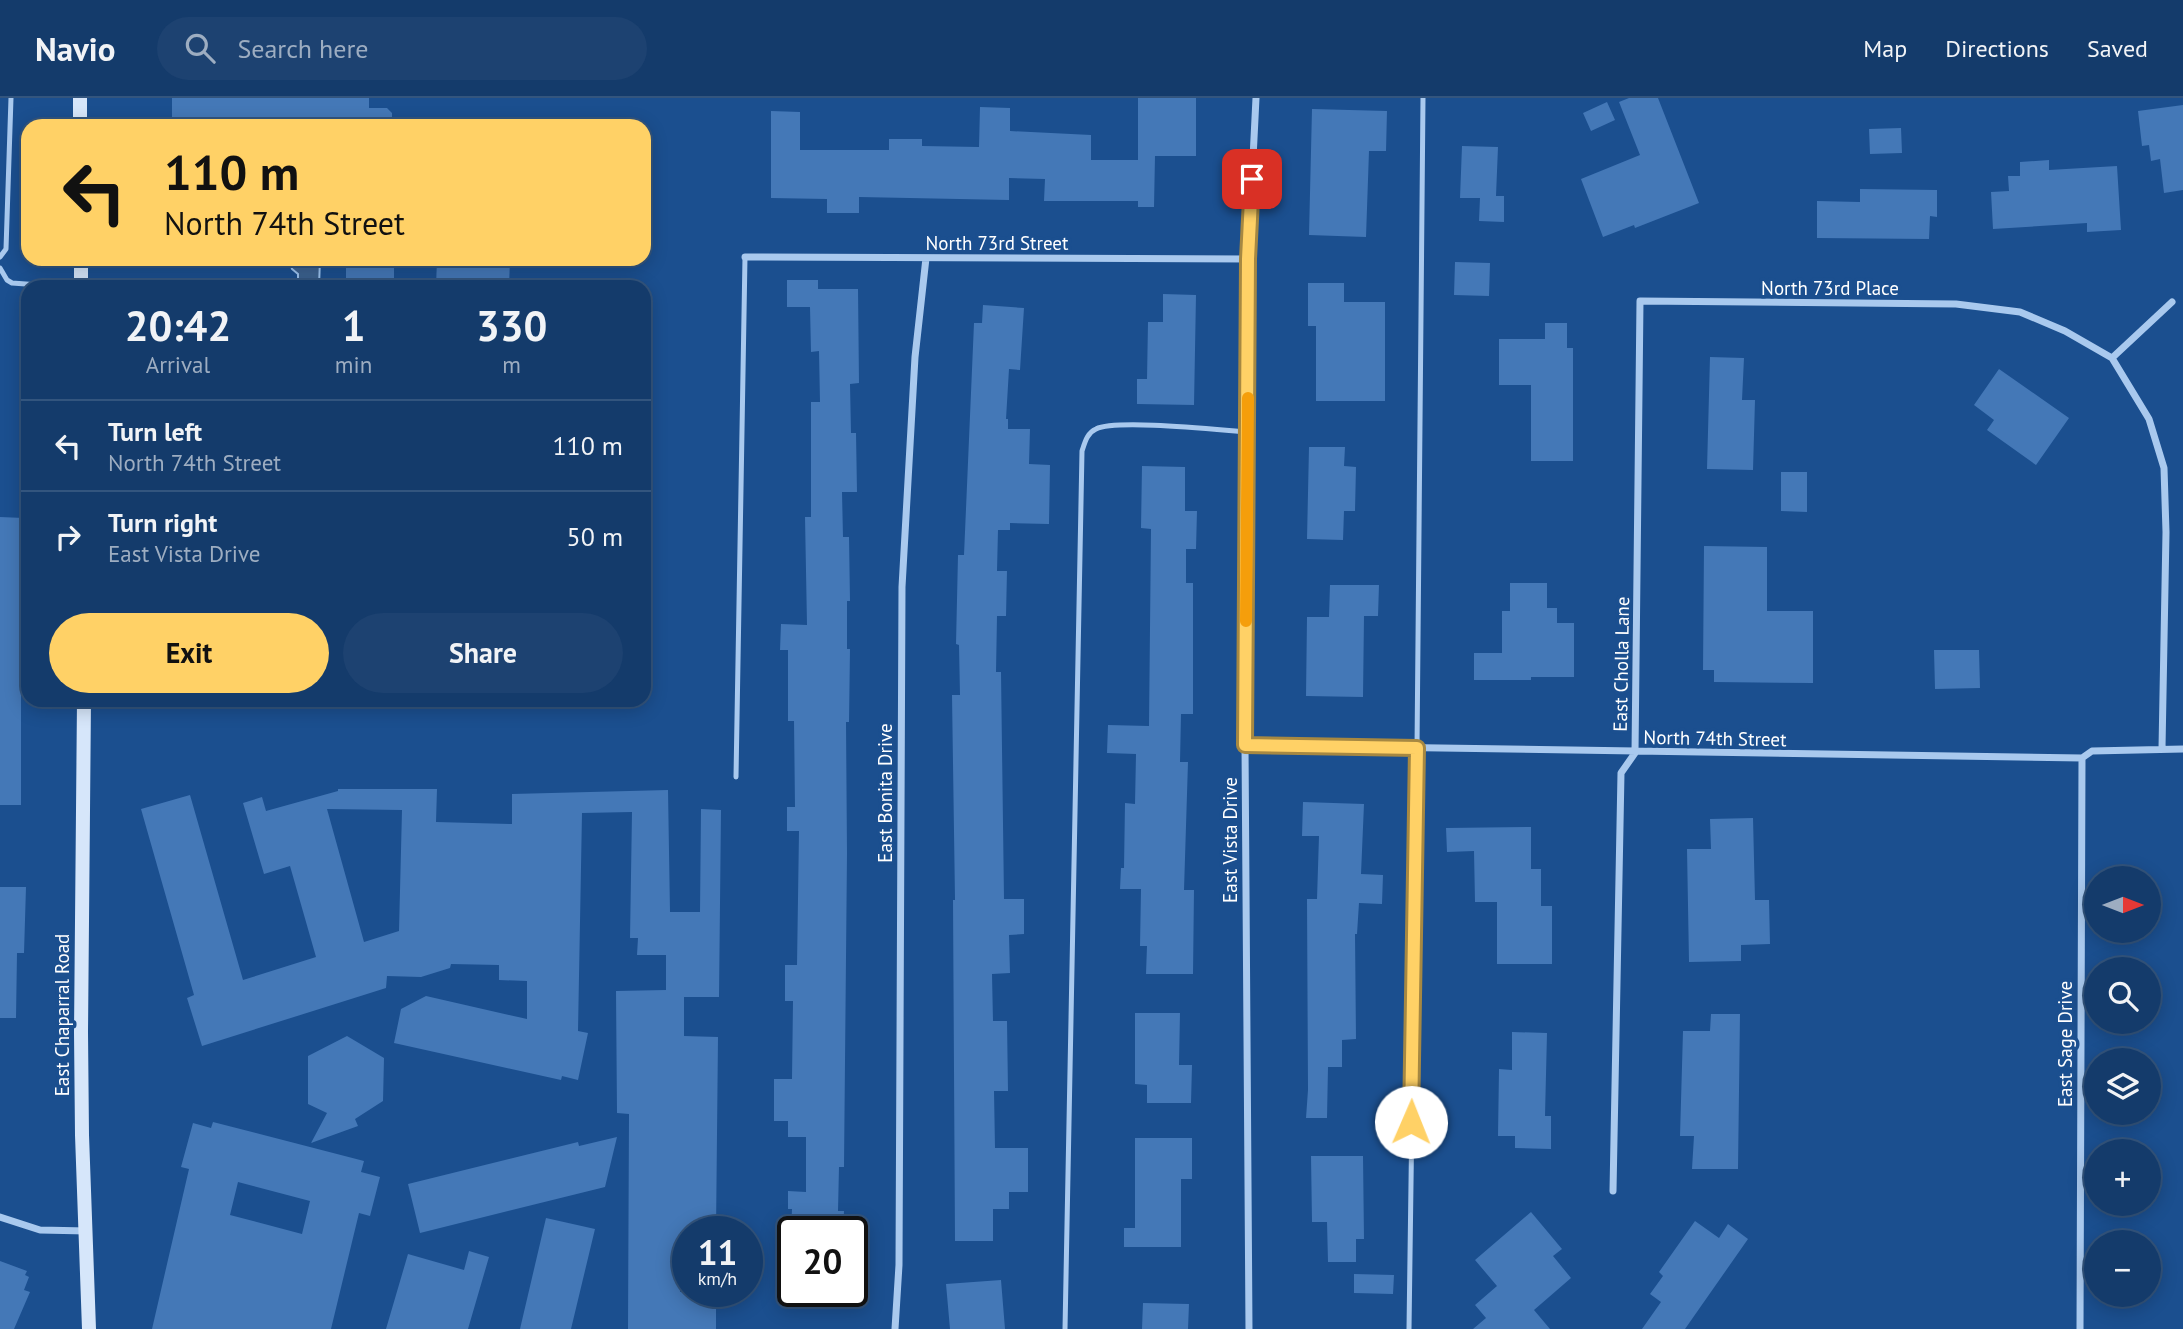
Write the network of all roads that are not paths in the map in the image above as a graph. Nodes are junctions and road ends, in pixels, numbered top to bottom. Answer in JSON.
{"nodes":[{"id":1,"x":10,"y":98,"type":"edge"},
{"id":2,"x":80,"y":98,"type":"edge"},
{"id":3,"x":1256,"y":98,"type":"edge"},
{"id":4,"x":1423,"y":98,"type":"edge"},
{"id":5,"x":80,"y":119,"type":"edge"},
{"id":6,"x":0,"y":257,"type":"edge"},
{"id":7,"x":745,"y":257,"type":"joint"},
{"id":8,"x":926,"y":258,"type":"junction"},
{"id":9,"x":1248,"y":259,"type":"junction"},
{"id":10,"x":0,"y":268,"type":"edge"},
{"id":11,"x":21,"y":284,"type":"edge"},
{"id":12,"x":1640,"y":301,"type":"joint"},
{"id":13,"x":2172,"y":302,"type":"dead end"},
{"id":14,"x":2112,"y":358,"type":"junction"},
{"id":15,"x":1247,"y":432,"type":"junction"},
{"id":16,"x":84,"y":707,"type":"edge"},
{"id":17,"x":1245,"y":745,"type":"junction"},
{"id":18,"x":1417,"y":748,"type":"junction"},
{"id":19,"x":2162,"y":748,"type":"junction"},
{"id":20,"x":2183,"y":749,"type":"edge"},
{"id":21,"x":1635,"y":752,"type":"junction"},
{"id":22,"x":2082,"y":758,"type":"junction"},
{"id":23,"x":736,"y":777,"type":"dead end"},
{"id":24,"x":1613,"y":1191,"type":"dead end"},
{"id":25,"x":0,"y":1217,"type":"edge"},
{"id":26,"x":87,"y":1231,"type":"junction"},
{"id":27,"x":89,"y":1329,"type":"edge"},
{"id":28,"x":895,"y":1329,"type":"edge"},
{"id":29,"x":1065,"y":1329,"type":"edge"},
{"id":30,"x":1249,"y":1329,"type":"edge"},
{"id":31,"x":1409,"y":1329,"type":"edge"},
{"id":32,"x":2080,"y":1329,"type":"edge"}],
"edges":[{"from":1,"to":6,"type":"lane"},
{"from":2,"to":5,"type":"main road"},
{"from":3,"to":9,"type":"street","name":"East Vista Drive"},
{"from":4,"to":18,"type":"lane"},
{"from":7,"to":8,"type":"street","name":"North 73rd Street"},
{"from":7,"to":23,"type":"lane"},
{"from":8,"to":9,"type":"street","name":"North 73rd Street"},
{"from":8,"to":28,"type":"street","name":"East Bonita Drive"},
{"from":9,"to":15,"type":"street","name":"East Vista Drive"},
{"from":10,"to":11,"type":"lane"},
{"from":12,"to":14,"type":"street","name":"North 73rd Place"},
{"from":12,"to":21,"type":"street","name":"East Cholla Lane"},
{"from":13,"to":14,"type":"street"},
{"from":14,"to":19,"type":"street"},
{"from":15,"to":17,"type":"street","name":"East Vista Drive"},
{"from":15,"to":29,"type":"lane"},
{"from":16,"to":26,"type":"main road","name":"East Chaparral Road"},
{"from":17,"to":18,"type":"street","name":"North 74th Street"},
{"from":17,"to":30,"type":"street","name":"East Vista Drive"},
{"from":18,"to":21,"type":"street","name":"North 74th Street"},
{"from":18,"to":31,"type":"lane"},
{"from":19,"to":20,"type":"street","name":"North 74th Street"},
{"from":19,"to":22,"type":"street","name":"North 74th Street"},
{"from":21,"to":22,"type":"street","name":"North 74th Street"},
{"from":21,"to":24,"type":"street","name":"East Cholla Lane"},
{"from":22,"to":32,"type":"street","name":"East Sage Drive"},
{"from":25,"to":26,"type":"street"},
{"from":26,"to":27,"type":"main road","name":"East Chaparral Road"}]}
